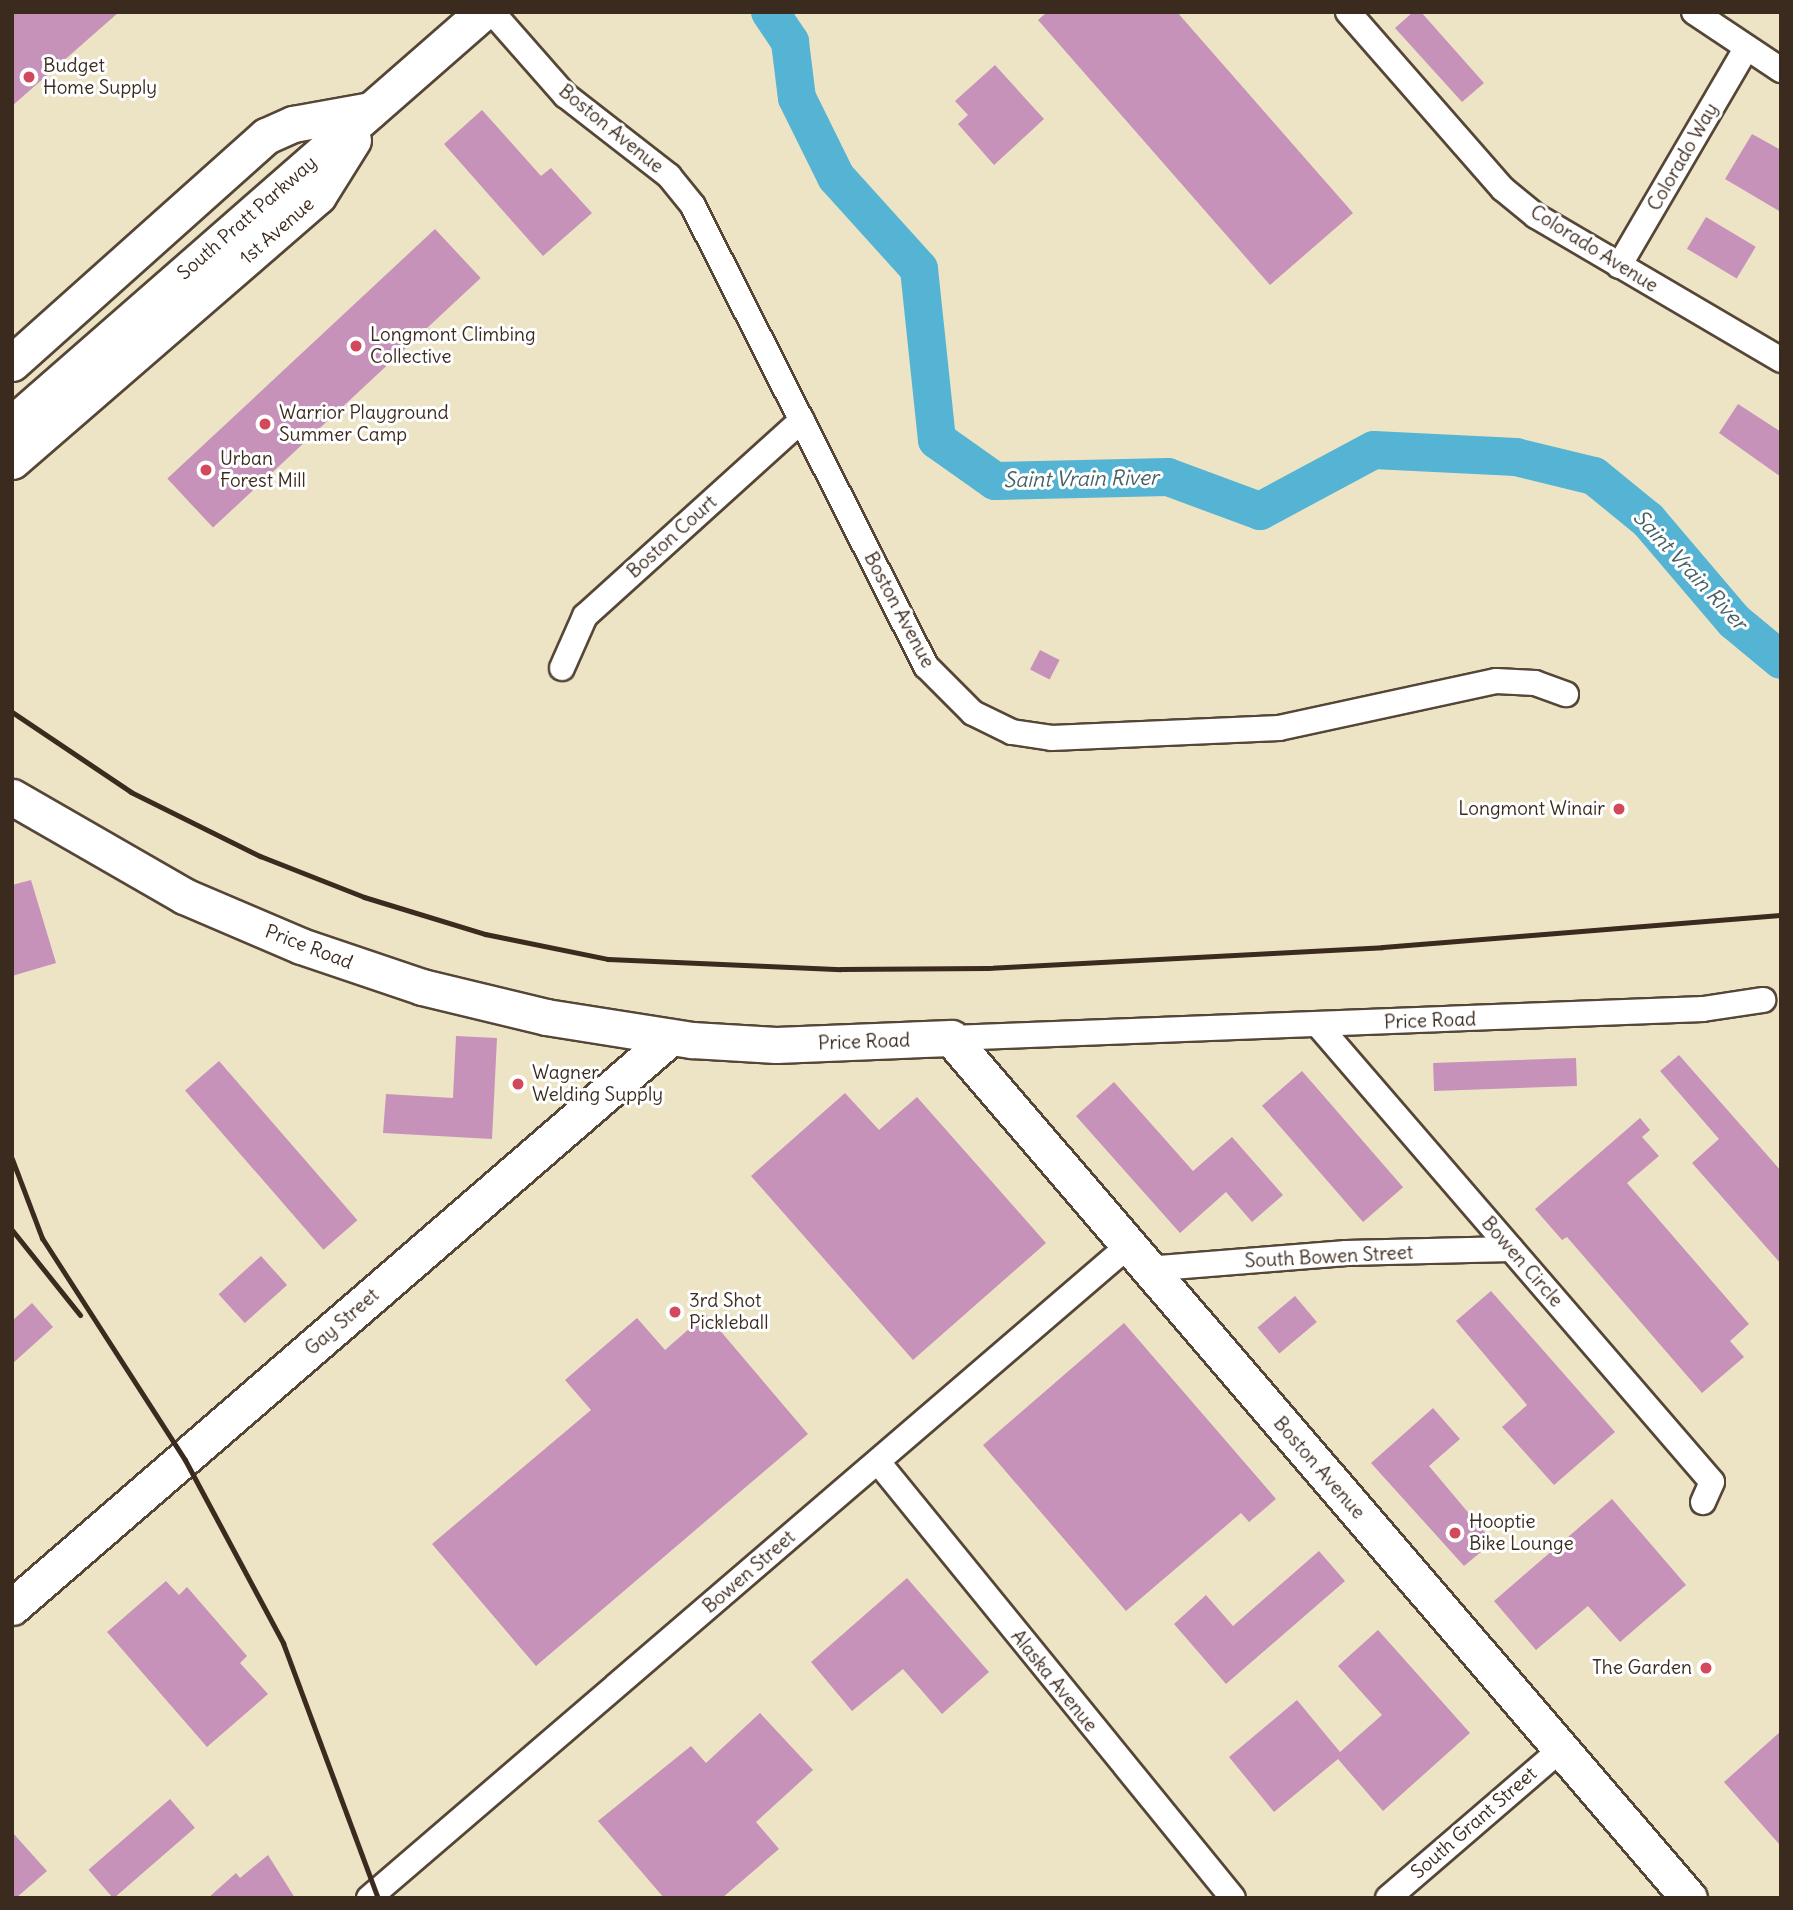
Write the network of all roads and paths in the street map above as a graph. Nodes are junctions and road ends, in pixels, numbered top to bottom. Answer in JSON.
{"nodes":[{"id":1,"x":483,"y":12,"type":"edge"},
{"id":2,"x":492,"y":12,"type":"edge"},
{"id":3,"x":1348,"y":12,"type":"edge"},
{"id":4,"x":1694,"y":12,"type":"edge"},
{"id":5,"x":1746,"y":48,"type":"junction"},
{"id":6,"x":1781,"y":70,"type":"edge"},
{"id":7,"x":371,"y":110,"type":"junction"},
{"id":8,"x":1619,"y":266,"type":"junction"},
{"id":9,"x":1781,"y":360,"type":"edge"},
{"id":10,"x":12,"y":363,"type":"edge"},
{"id":11,"x":802,"y":420,"type":"junction"},
{"id":12,"x":12,"y":424,"type":"edge"},
{"id":13,"x":12,"y":461,"type":"edge"},
{"id":14,"x":562,"y":668,"type":"dead end"},
{"id":15,"x":1566,"y":694,"type":"dead end"},
{"id":16,"x":12,"y":797,"type":"edge"},
{"id":17,"x":1763,"y":1000,"type":"dead end"},
{"id":18,"x":1318,"y":1026,"type":"junction"},
{"id":19,"x":671,"y":1037,"type":"junction"},
{"id":20,"x":951,"y":1038,"type":"junction"},
{"id":21,"x":1511,"y":1249,"type":"junction"},
{"id":22,"x":1138,"y":1258,"type":"junction"},
{"id":23,"x":878,"y":1462,"type":"junction"},
{"id":24,"x":1703,"y":1502,"type":"dead end"},
{"id":25,"x":12,"y":1607,"type":"edge"},
{"id":26,"x":1560,"y":1749,"type":"junction"},
{"id":27,"x":369,"y":1898,"type":"edge"},
{"id":28,"x":1233,"y":1898,"type":"edge"},
{"id":29,"x":1388,"y":1898,"type":"edge"},
{"id":30,"x":1689,"y":1898,"type":"edge"}],
"edges":[{"from":1,"to":7,"type":"street","name":"South Pratt Parkway"},
{"from":2,"to":11,"type":"street","name":"Boston Avenue"},
{"from":3,"to":8,"type":"street","name":"Colorado Avenue"},
{"from":4,"to":5,"type":"street"},
{"from":5,"to":6,"type":"street"},
{"from":5,"to":8,"type":"street","name":"Colorado Way"},
{"from":7,"to":10,"type":"street"},
{"from":7,"to":12,"type":"street","name":"South Pratt Parkway"},
{"from":7,"to":13,"type":"street","name":"1st Avenue"},
{"from":8,"to":9,"type":"street","name":"Colorado Avenue"},
{"from":11,"to":14,"type":"street","name":"Boston Court"},
{"from":11,"to":15,"type":"street","name":"Boston Avenue"},
{"from":16,"to":19,"type":"street","name":"Price Road"},
{"from":17,"to":18,"type":"street","name":"Price Road"},
{"from":18,"to":20,"type":"street","name":"Price Road"},
{"from":18,"to":21,"type":"street","name":"Bowen Circle"},
{"from":19,"to":20,"type":"street","name":"Price Road"},
{"from":19,"to":25,"type":"street","name":"Gay Street"},
{"from":20,"to":22,"type":"street","name":"Boston Avenue"},
{"from":21,"to":22,"type":"street","name":"South Bowen Street"},
{"from":21,"to":24,"type":"street","name":"Bowen Circle"},
{"from":22,"to":23,"type":"street","name":"Bowen Street"},
{"from":22,"to":26,"type":"street","name":"Boston Avenue"},
{"from":23,"to":27,"type":"street","name":"Bowen Street"},
{"from":23,"to":28,"type":"street","name":"Alaska Avenue"},
{"from":26,"to":29,"type":"street","name":"South Grant Street"},
{"from":26,"to":30,"type":"street","name":"Boston Avenue"}]}
